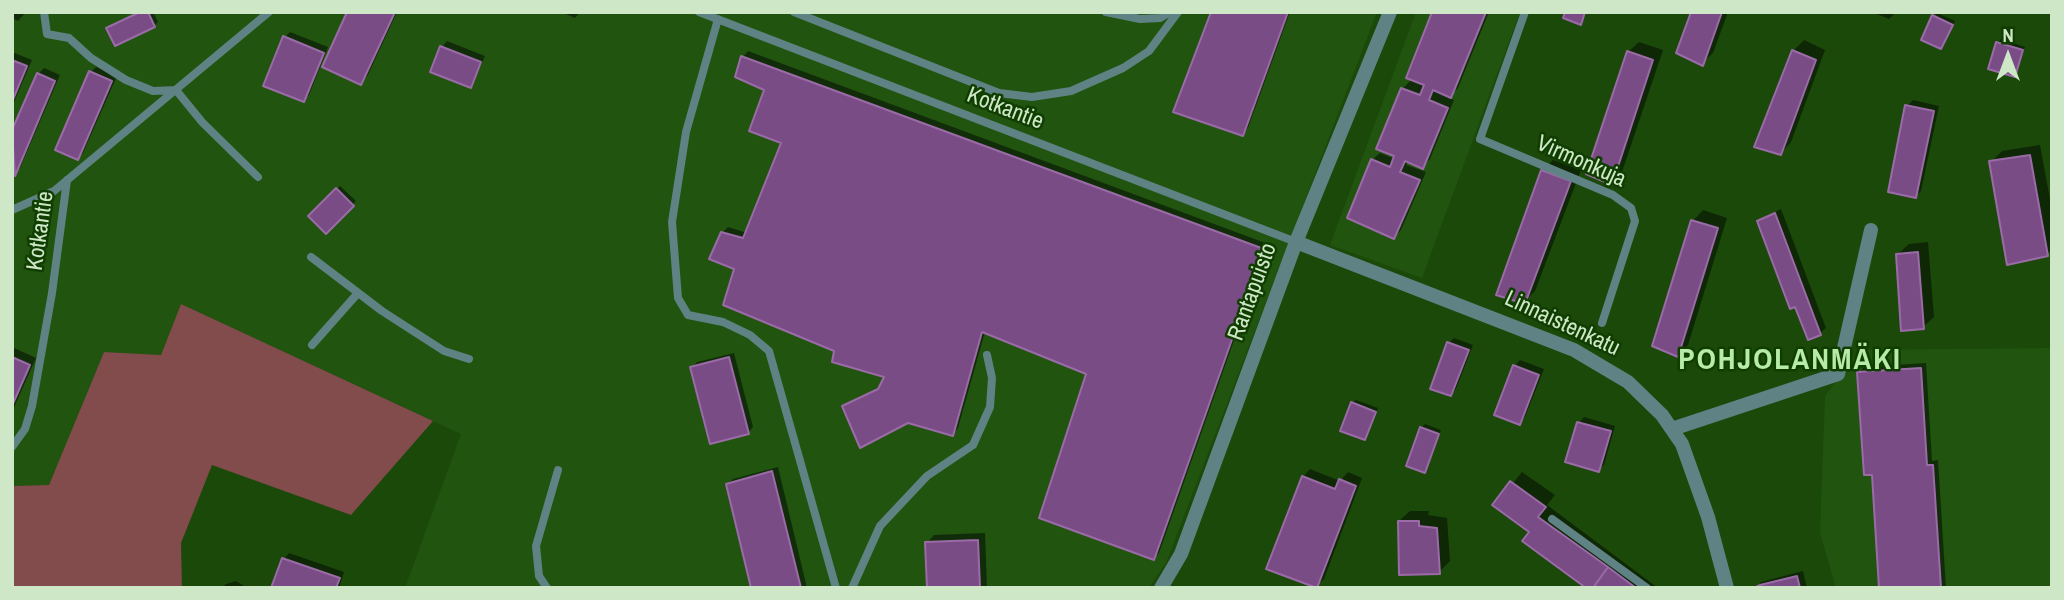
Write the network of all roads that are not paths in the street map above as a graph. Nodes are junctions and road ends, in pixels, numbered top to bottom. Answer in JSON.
{"nodes":[{"id":1,"x":44,"y":12,"type":"edge"},
{"id":2,"x":270,"y":12,"type":"edge"},
{"id":3,"x":699,"y":12,"type":"edge"},
{"id":4,"x":794,"y":12,"type":"edge"},
{"id":5,"x":1106,"y":12,"type":"edge"},
{"id":6,"x":1170,"y":12,"type":"edge"},
{"id":7,"x":1178,"y":12,"type":"edge"},
{"id":8,"x":1390,"y":12,"type":"edge"},
{"id":9,"x":1525,"y":12,"type":"edge"},
{"id":10,"x":718,"y":19,"type":"junction"},
{"id":11,"x":177,"y":90,"type":"junction"},
{"id":12,"x":258,"y":177,"type":"dead end"},
{"id":13,"x":67,"y":180,"type":"junction"},
{"id":14,"x":12,"y":209,"type":"edge"},
{"id":15,"x":1871,"y":230,"type":"dead end"},
{"id":16,"x":1296,"y":242,"type":"junction"},
{"id":17,"x":312,"y":257,"type":"dead end"},
{"id":18,"x":358,"y":293,"type":"junction"},
{"id":19,"x":1602,"y":323,"type":"dead end"},
{"id":20,"x":312,"y":345,"type":"dead end"},
{"id":21,"x":987,"y":355,"type":"dead end"},
{"id":22,"x":469,"y":359,"type":"dead end"},
{"id":23,"x":1672,"y":429,"type":"junction"},
{"id":24,"x":12,"y":447,"type":"edge"},
{"id":25,"x":558,"y":470,"type":"dead end"},
{"id":26,"x":1552,"y":519,"type":"dead end"},
{"id":27,"x":547,"y":588,"type":"edge"},
{"id":28,"x":836,"y":588,"type":"edge"},
{"id":29,"x":852,"y":588,"type":"edge"},
{"id":30,"x":1161,"y":588,"type":"edge"},
{"id":31,"x":1647,"y":588,"type":"edge"},
{"id":32,"x":1727,"y":588,"type":"edge"}],
"edges":[{"from":1,"to":11,"type":"lane"},
{"from":2,"to":11,"type":"lane","name":"Kotkantie"},
{"from":3,"to":10,"type":"lane","name":"Kotkantie"},
{"from":4,"to":7,"type":"lane"},
{"from":5,"to":6,"type":"lane"},
{"from":8,"to":16,"type":"street","name":"Rantapuisto"},
{"from":9,"to":19,"type":"lane","name":"Virmonkuja"},
{"from":10,"to":16,"type":"lane","name":"Kotkantie"},
{"from":10,"to":28,"type":"lane"},
{"from":11,"to":12,"type":"lane"},
{"from":11,"to":13,"type":"lane","name":"Kotkantie"},
{"from":13,"to":14,"type":"lane","name":"Kotkantie"},
{"from":13,"to":24,"type":"lane","name":"Kotkantie"},
{"from":15,"to":23,"type":"street"},
{"from":16,"to":23,"type":"street","name":"Linnaistenkatu"},
{"from":16,"to":30,"type":"street","name":"Rantapuisto"},
{"from":17,"to":18,"type":"lane"},
{"from":18,"to":20,"type":"lane"},
{"from":18,"to":22,"type":"lane"},
{"from":21,"to":29,"type":"lane"},
{"from":23,"to":32,"type":"street","name":"Linnaistenkatu"},
{"from":25,"to":27,"type":"lane"},
{"from":26,"to":31,"type":"lane"}]}
